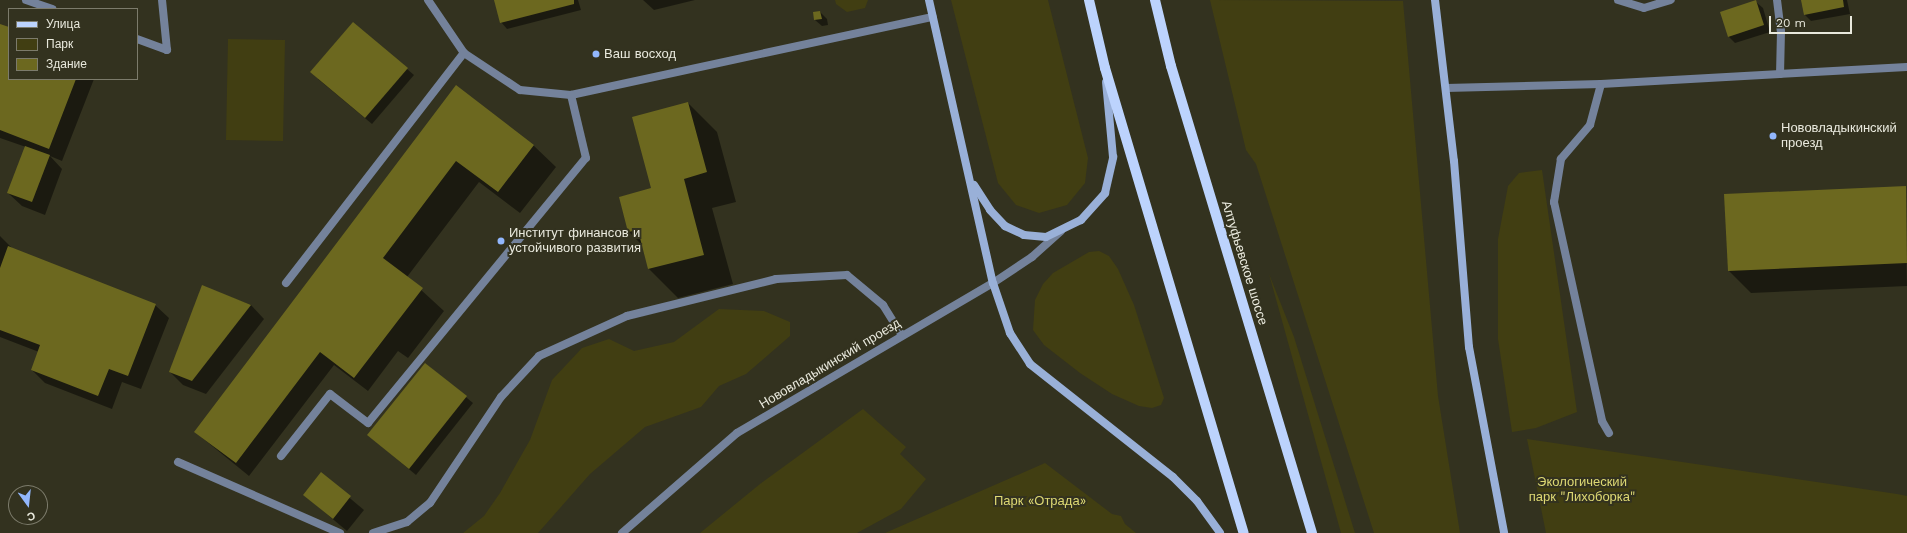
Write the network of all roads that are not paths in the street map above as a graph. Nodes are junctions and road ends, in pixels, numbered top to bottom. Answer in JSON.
{"nodes":[{"id":1,"x":26,"y":0,"type":"edge"},
{"id":2,"x":162,"y":0,"type":"edge"},
{"id":3,"x":428,"y":0,"type":"edge"},
{"id":4,"x":929,"y":0,"type":"edge"},
{"id":5,"x":1090,"y":0,"type":"edge"},
{"id":6,"x":1155,"y":0,"type":"edge"},
{"id":7,"x":1435,"y":0,"type":"edge"},
{"id":8,"x":1618,"y":0,"type":"edge"},
{"id":9,"x":1670,"y":0,"type":"edge"},
{"id":10,"x":1777,"y":0,"type":"edge"},
{"id":11,"x":49,"y":8,"type":"edge"},
{"id":12,"x":933,"y":17,"type":"junction"},
{"id":13,"x":138,"y":39,"type":"edge"},
{"id":14,"x":464,"y":53,"type":"junction"},
{"id":15,"x":1105,"y":68,"type":"junction"},
{"id":16,"x":1907,"y":68,"type":"edge"},
{"id":17,"x":1780,"y":74,"type":"junction"},
{"id":18,"x":1601,"y":84,"type":"junction"},
{"id":19,"x":1446,"y":88,"type":"junction"},
{"id":20,"x":571,"y":95,"type":"junction"},
{"id":21,"x":970,"y":179,"type":"junction"},
{"id":22,"x":1062,"y":230,"type":"junction"},
{"id":23,"x":286,"y":283,"type":"dead end"},
{"id":24,"x":993,"y":283,"type":"junction"},
{"id":25,"x":902,"y":335,"type":"junction"},
{"id":26,"x":1608,"y":433,"type":"dead end"},
{"id":27,"x":281,"y":456,"type":"dead end"},
{"id":28,"x":178,"y":462,"type":"dead end"},
{"id":29,"x":340,"y":533,"type":"edge"},
{"id":30,"x":373,"y":533,"type":"edge"},
{"id":31,"x":622,"y":533,"type":"edge"},
{"id":32,"x":1220,"y":533,"type":"edge"},
{"id":33,"x":1244,"y":533,"type":"edge"},
{"id":34,"x":1312,"y":533,"type":"edge"},
{"id":35,"x":1504,"y":533,"type":"edge"}],
"edges":[{"from":1,"to":11,"type":"street"},
{"from":2,"to":13,"type":"street"},
{"from":3,"to":14,"type":"street"},
{"from":4,"to":12,"type":"main road"},
{"from":5,"to":15,"type":"main road"},
{"from":6,"to":34,"type":"main road","name":"Алтуфьевское шоссе"},
{"from":7,"to":19,"type":"main road"},
{"from":8,"to":9,"type":"street"},
{"from":10,"to":17,"type":"street"},
{"from":12,"to":20,"type":"street"},
{"from":12,"to":21,"type":"main road"},
{"from":14,"to":20,"type":"street"},
{"from":14,"to":23,"type":"street"},
{"from":15,"to":22,"type":"main road"},
{"from":15,"to":33,"type":"main road"},
{"from":16,"to":17,"type":"street"},
{"from":17,"to":18,"type":"street"},
{"from":18,"to":19,"type":"street"},
{"from":18,"to":26,"type":"street"},
{"from":19,"to":35,"type":"main road"},
{"from":20,"to":27,"type":"street"},
{"from":21,"to":22,"type":"main road"},
{"from":21,"to":24,"type":"main road"},
{"from":22,"to":24,"type":"street","name":"Нововладыкинский проезд"},
{"from":24,"to":25,"type":"street","name":"Нововладыкинский проезд"},
{"from":24,"to":32,"type":"main road"},
{"from":25,"to":30,"type":"street"},
{"from":25,"to":31,"type":"street","name":"Нововладыкинский проезд"},
{"from":28,"to":29,"type":"street"}]}
